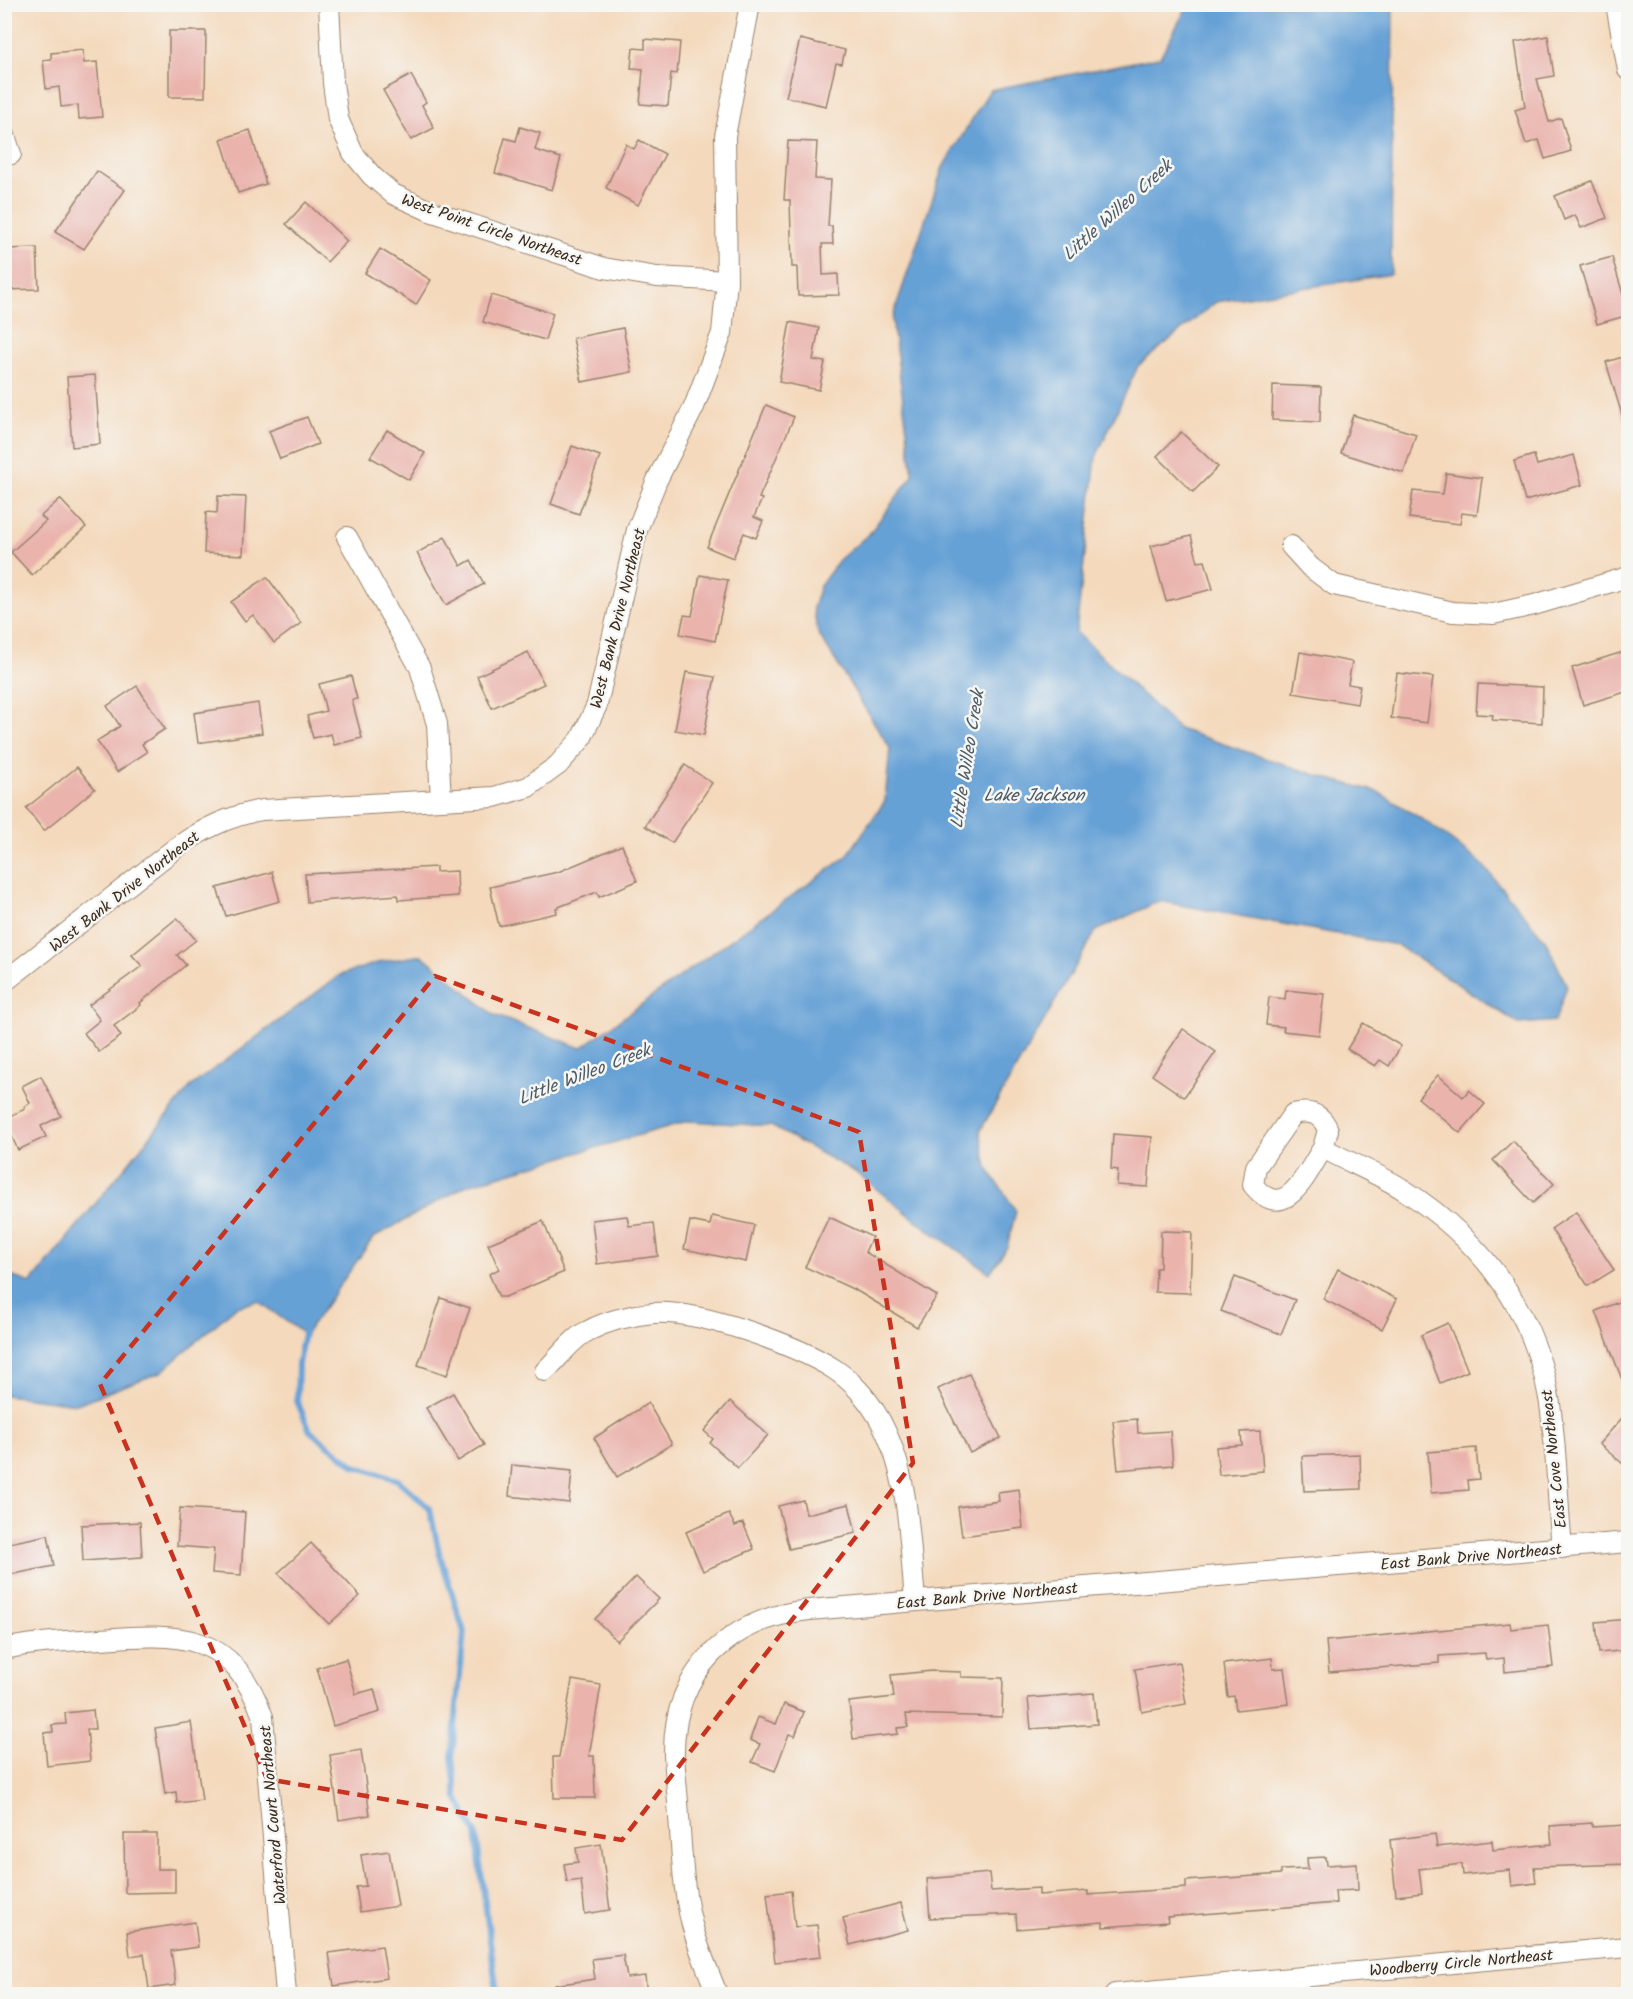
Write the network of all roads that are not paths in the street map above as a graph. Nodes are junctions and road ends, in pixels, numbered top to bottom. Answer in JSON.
{"nodes":[{"id":1,"x":329,"y":4,"type":"edge"},
{"id":2,"x":750,"y":4,"type":"edge"},
{"id":3,"x":1616,"y":4,"type":"edge"},
{"id":4,"x":1629,"y":70,"type":"edge"},
{"id":5,"x":4,"y":133,"type":"edge"},
{"id":6,"x":11,"y":154,"type":"dead end"},
{"id":7,"x":727,"y":281,"type":"junction"},
{"id":8,"x":347,"y":537,"type":"dead end"},
{"id":9,"x":1291,"y":546,"type":"dead end"},
{"id":10,"x":1629,"y":577,"type":"edge"},
{"id":11,"x":441,"y":800,"type":"junction"},
{"id":12,"x":4,"y":982,"type":"edge"},
{"id":13,"x":1323,"y":1148,"type":"junction"},
{"id":14,"x":545,"y":1371,"type":"dead end"},
{"id":15,"x":1629,"y":1542,"type":"edge"},
{"id":16,"x":1562,"y":1548,"type":"junction"},
{"id":17,"x":915,"y":1600,"type":"junction"},
{"id":18,"x":4,"y":1649,"type":"edge"},
{"id":19,"x":1629,"y":1947,"type":"edge"},
{"id":20,"x":1241,"y":1989,"type":"edge"},
{"id":21,"x":286,"y":1995,"type":"edge"},
{"id":22,"x":717,"y":1995,"type":"edge"},
{"id":23,"x":1115,"y":1995,"type":"edge"}],
"edges":[{"from":1,"to":7,"type":"street","name":"West Point Circle Northeast"},
{"from":2,"to":7,"type":"street","name":"West Bank Drive Northeast"},
{"from":3,"to":4,"type":"street"},
{"from":5,"to":6,"type":"street"},
{"from":7,"to":11,"type":"street","name":"West Bank Drive Northeast"},
{"from":8,"to":11,"type":"street"},
{"from":9,"to":10,"type":"street"},
{"from":11,"to":12,"type":"street","name":"West Bank Drive Northeast"},
{"from":13,"to":13,"type":"street"},
{"from":13,"to":16,"type":"street","name":"East Cove Northeast"},
{"from":14,"to":17,"type":"street"},
{"from":15,"to":16,"type":"street","name":"East Bank Drive Northeast"},
{"from":16,"to":17,"type":"street","name":"East Bank Drive Northeast"},
{"from":17,"to":22,"type":"street","name":"East Bank Drive Northeast"},
{"from":18,"to":21,"type":"street","name":"Waterford Court Northeast"},
{"from":19,"to":20,"type":"street","name":"Woodberry Circle Northeast"},
{"from":20,"to":23,"type":"street","name":"Woodberry Circle Northeast"}]}
